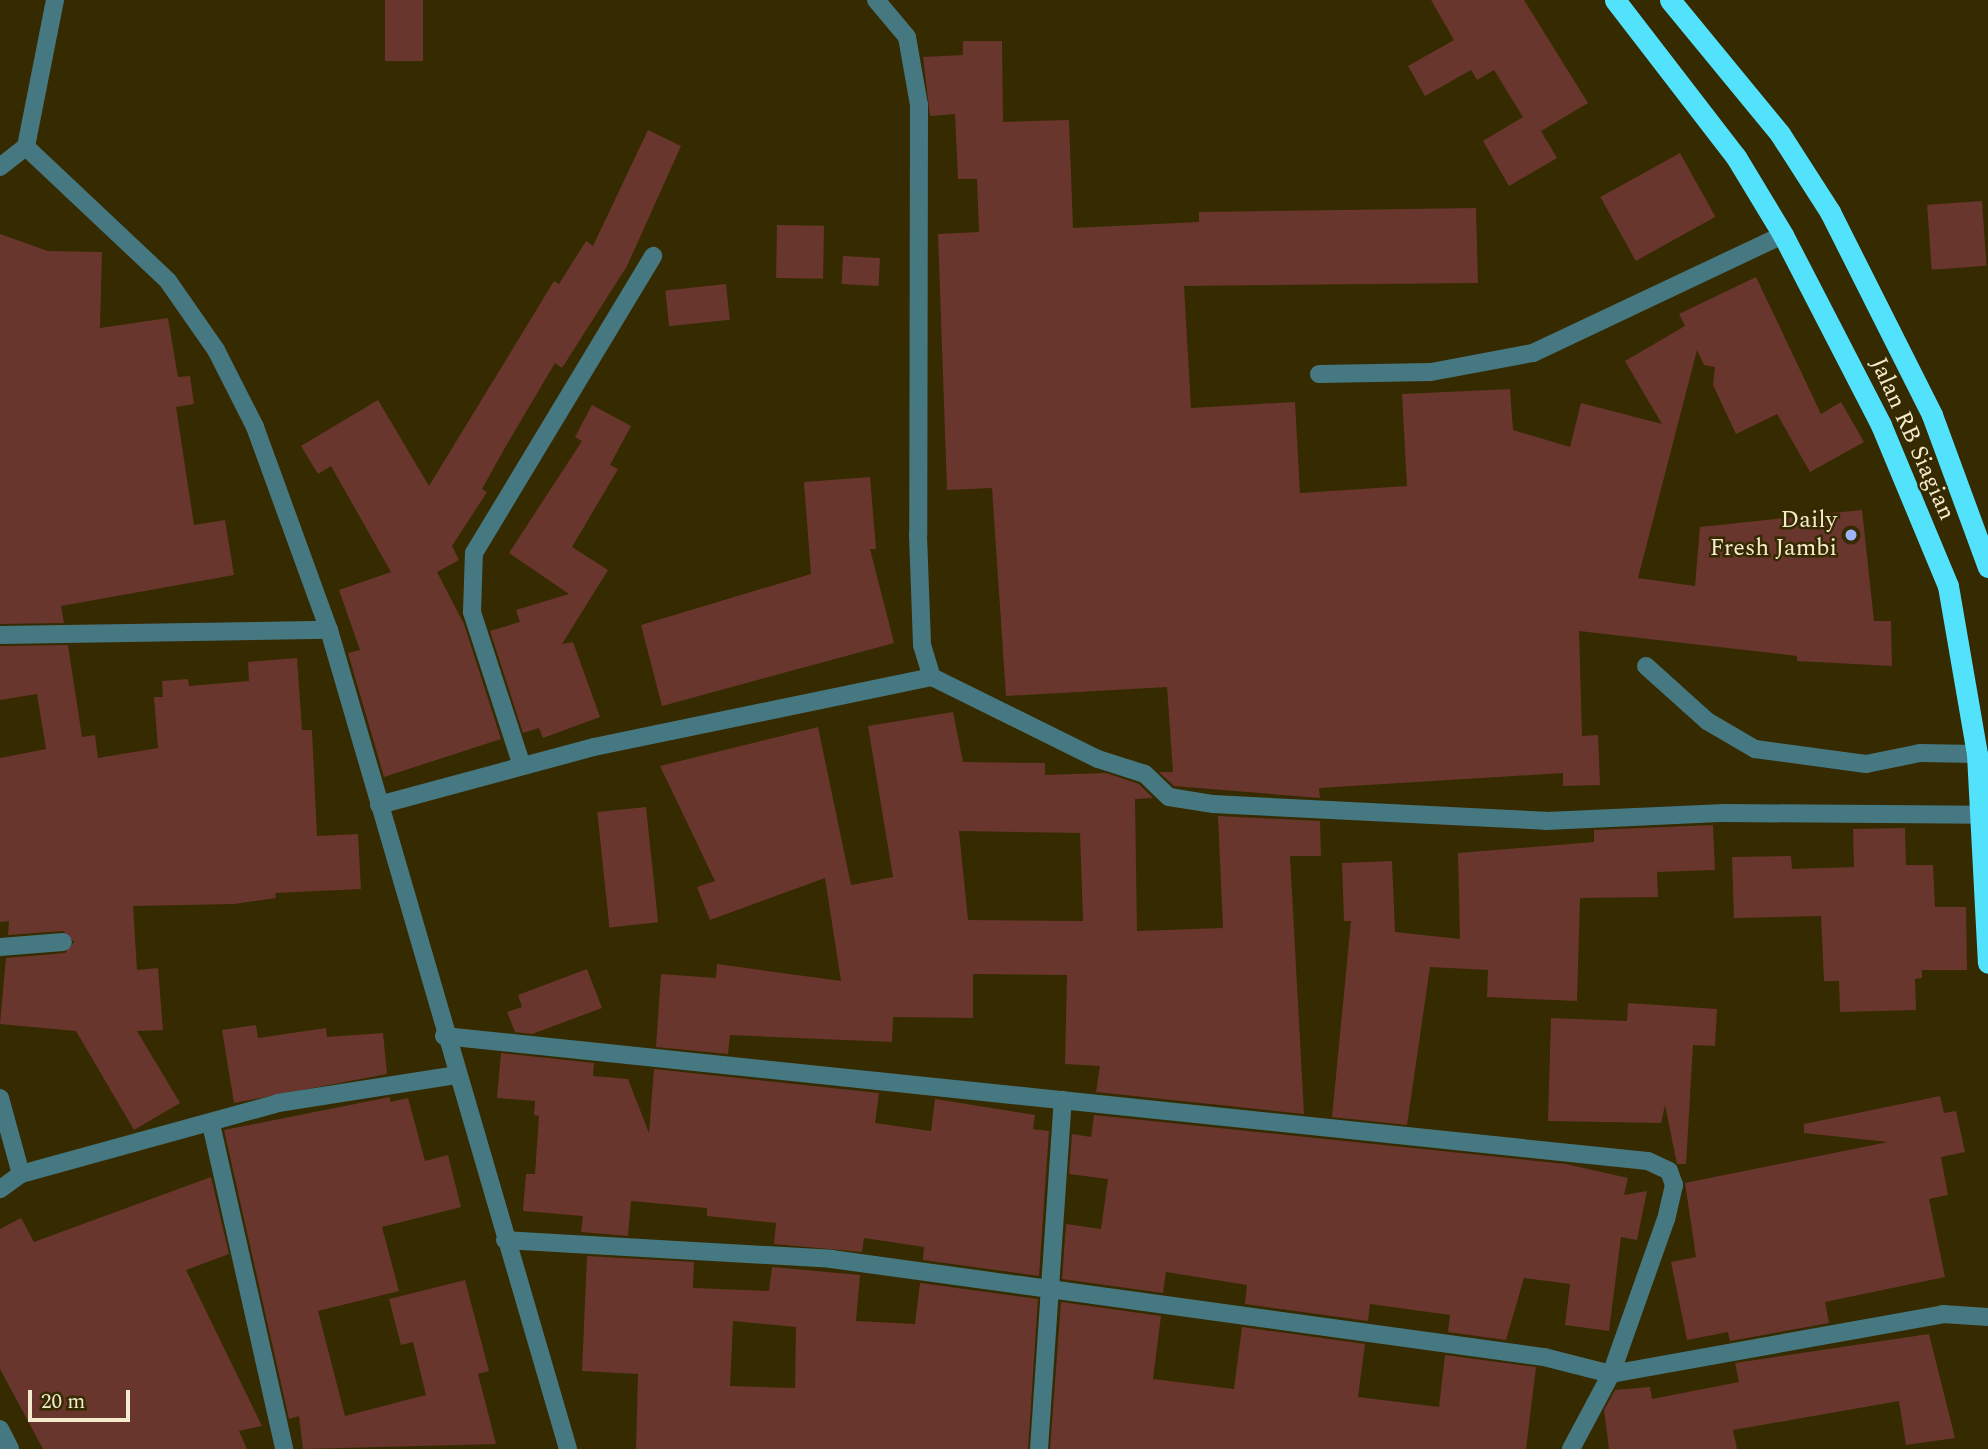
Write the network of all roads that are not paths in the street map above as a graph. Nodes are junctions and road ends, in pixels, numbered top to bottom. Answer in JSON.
{"nodes":[{"id":1,"x":55,"y":0,"type":"edge"},
{"id":2,"x":876,"y":0,"type":"edge"},
{"id":3,"x":1615,"y":0,"type":"edge"},
{"id":4,"x":1670,"y":0,"type":"edge"},
{"id":5,"x":26,"y":147,"type":"junction"},
{"id":6,"x":0,"y":167,"type":"edge"},
{"id":7,"x":1783,"y":235,"type":"junction"},
{"id":8,"x":653,"y":256,"type":"dead end"},
{"id":9,"x":1319,"y":374,"type":"dead end"},
{"id":10,"x":1988,"y":566,"type":"edge"},
{"id":11,"x":329,"y":630,"type":"junction"},
{"id":12,"x":0,"y":635,"type":"edge"},
{"id":13,"x":1646,"y":666,"type":"dead end"},
{"id":14,"x":932,"y":677,"type":"junction"},
{"id":15,"x":1977,"y":754,"type":"junction"},
{"id":16,"x":522,"y":766,"type":"junction"},
{"id":17,"x":379,"y":805,"type":"junction"},
{"id":18,"x":1982,"y":815,"type":"junction"},
{"id":19,"x":63,"y":942,"type":"dead end"},
{"id":20,"x":0,"y":947,"type":"edge"},
{"id":21,"x":1988,"y":963,"type":"edge"},
{"id":22,"x":444,"y":1036,"type":"junction"},
{"id":23,"x":456,"y":1075,"type":"junction"},
{"id":24,"x":0,"y":1098,"type":"edge"},
{"id":25,"x":1063,"y":1100,"type":"junction"},
{"id":26,"x":211,"y":1124,"type":"junction"},
{"id":27,"x":21,"y":1174,"type":"junction"},
{"id":28,"x":0,"y":1189,"type":"edge"},
{"id":29,"x":505,"y":1240,"type":"junction"},
{"id":30,"x":1052,"y":1287,"type":"junction"},
{"id":31,"x":1988,"y":1317,"type":"edge"},
{"id":32,"x":1611,"y":1374,"type":"junction"},
{"id":33,"x":0,"y":1429,"type":"edge"},
{"id":34,"x":10,"y":1449,"type":"edge"},
{"id":35,"x":284,"y":1449,"type":"edge"},
{"id":36,"x":568,"y":1449,"type":"edge"},
{"id":37,"x":1039,"y":1449,"type":"edge"},
{"id":38,"x":1571,"y":1449,"type":"edge"}],
"edges":[{"from":1,"to":5,"type":"street"},
{"from":2,"to":14,"type":"street"},
{"from":3,"to":7,"type":"highway","name":"Jalan RB Siagian"},
{"from":4,"to":10,"type":"highway","name":"Jalan RB Siagian"},
{"from":5,"to":6,"type":"street"},
{"from":5,"to":11,"type":"street"},
{"from":7,"to":9,"type":"street"},
{"from":7,"to":15,"type":"highway","name":"Jalan RB Siagian"},
{"from":8,"to":16,"type":"street"},
{"from":11,"to":12,"type":"street"},
{"from":11,"to":17,"type":"street"},
{"from":13,"to":15,"type":"street"},
{"from":14,"to":16,"type":"street"},
{"from":14,"to":18,"type":"street"},
{"from":15,"to":18,"type":"highway","name":"Jalan RB Siagian"},
{"from":16,"to":17,"type":"street"},
{"from":17,"to":22,"type":"street"},
{"from":18,"to":21,"type":"highway","name":"Jalan RB Siagian"},
{"from":19,"to":20,"type":"street"},
{"from":22,"to":23,"type":"street"},
{"from":22,"to":25,"type":"street"},
{"from":23,"to":26,"type":"street"},
{"from":23,"to":29,"type":"street"},
{"from":24,"to":27,"type":"street"},
{"from":25,"to":30,"type":"street"},
{"from":25,"to":32,"type":"street"},
{"from":26,"to":27,"type":"street"},
{"from":26,"to":35,"type":"street"},
{"from":27,"to":28,"type":"street"},
{"from":29,"to":30,"type":"street"},
{"from":29,"to":36,"type":"street"},
{"from":30,"to":32,"type":"street"},
{"from":30,"to":37,"type":"street"},
{"from":31,"to":32,"type":"street"},
{"from":32,"to":38,"type":"street"},
{"from":33,"to":34,"type":"street"}]}
